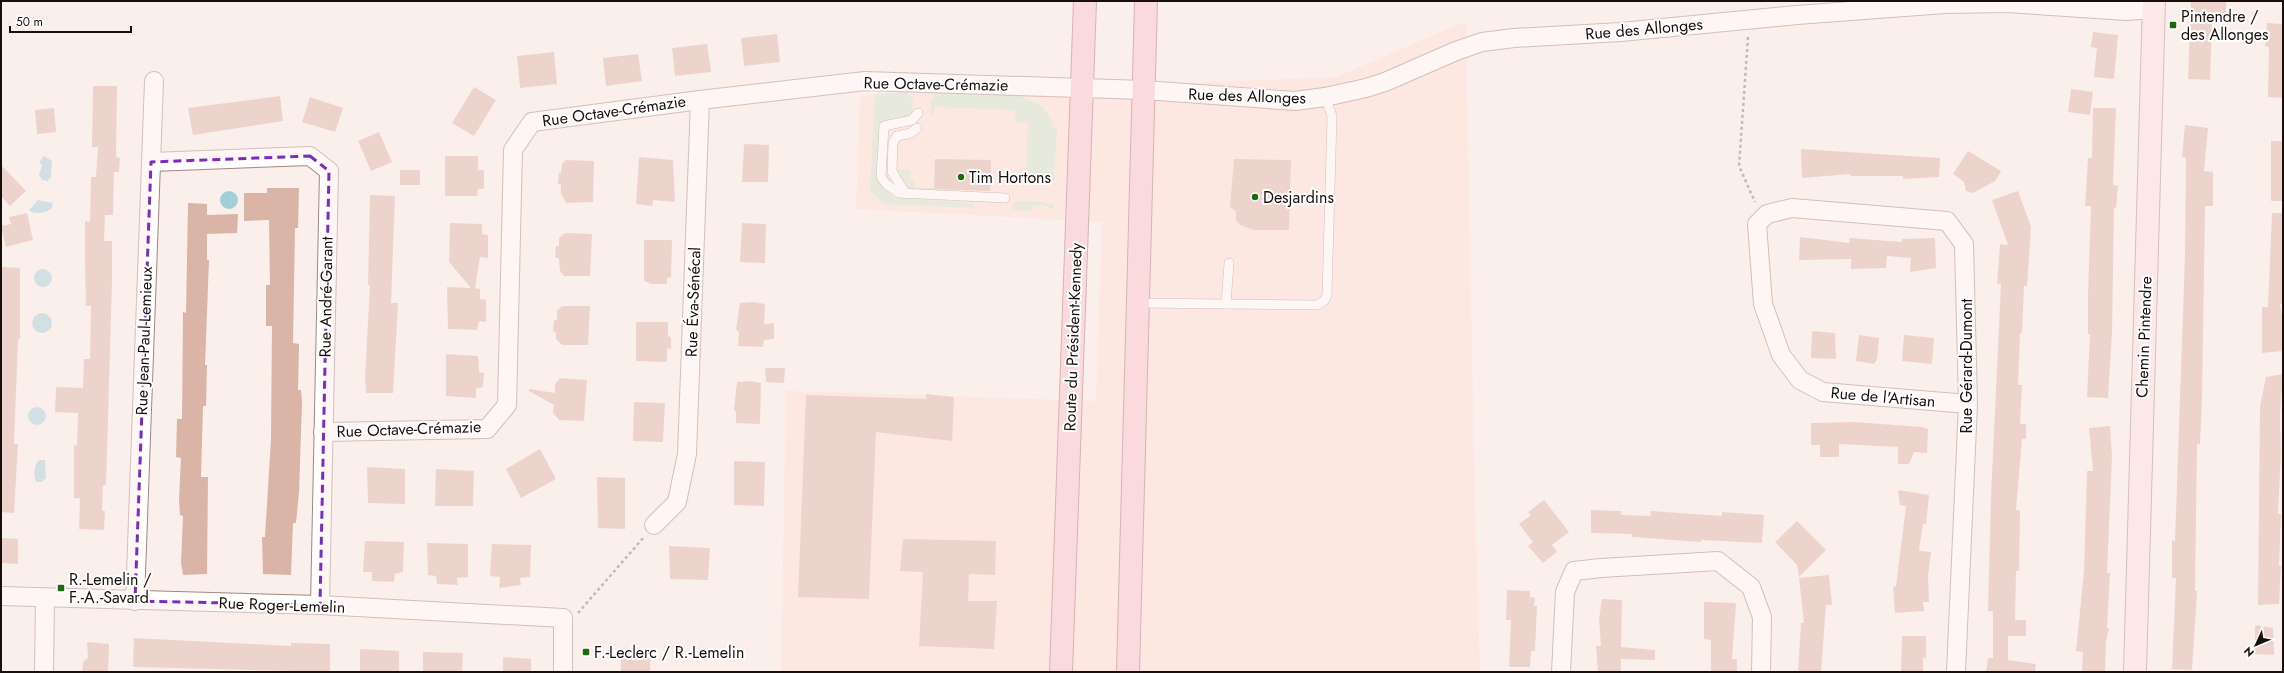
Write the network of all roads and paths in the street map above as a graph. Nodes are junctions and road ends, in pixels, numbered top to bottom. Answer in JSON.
{"nodes":[{"id":1,"x":1085,"y":1,"type":"edge"},
{"id":2,"x":1146,"y":1,"type":"edge"},
{"id":3,"x":2154,"y":5,"type":"edge"},
{"id":4,"x":1749,"y":19,"type":"junction"},
{"id":5,"x":154,"y":81,"type":"dead end"},
{"id":6,"x":1082,"y":88,"type":"junction"},
{"id":7,"x":1144,"y":90,"type":"junction"},
{"id":8,"x":1325,"y":97,"type":"junction"},
{"id":9,"x":700,"y":100,"type":"junction"},
{"id":10,"x":918,"y":114,"type":"dead end"},
{"id":11,"x":917,"y":128,"type":"dead end"},
{"id":12,"x":150,"y":162,"type":"junction"},
{"id":13,"x":906,"y":194,"type":"junction"},
{"id":14,"x":1005,"y":198,"type":"dead end"},
{"id":15,"x":1766,"y":214,"type":"junction"},
{"id":16,"x":1229,"y":262,"type":"dead end"},
{"id":17,"x":1138,"y":303,"type":"junction"},
{"id":18,"x":1226,"y":304,"type":"junction"},
{"id":19,"x":1968,"y":404,"type":"junction"},
{"id":20,"x":324,"y":432,"type":"junction"},
{"id":21,"x":654,"y":525,"type":"joint"},
{"id":22,"x":1,"y":596,"type":"edge"},
{"id":23,"x":45,"y":598,"type":"junction"},
{"id":24,"x":135,"y":600,"type":"junction"},
{"id":25,"x":320,"y":605,"type":"junction"},
{"id":26,"x":566,"y":620,"type":"junction"},
{"id":27,"x":44,"y":672,"type":"edge"},
{"id":28,"x":563,"y":672,"type":"edge"},
{"id":29,"x":1061,"y":672,"type":"edge"},
{"id":30,"x":1128,"y":672,"type":"edge"},
{"id":31,"x":1561,"y":672,"type":"edge"},
{"id":32,"x":1761,"y":672,"type":"edge"},
{"id":33,"x":1956,"y":672,"type":"edge"},
{"id":34,"x":2135,"y":672,"type":"edge"}],
"edges":[{"from":1,"to":6,"type":"main road","name":"Route du Président-Kennedy"},
{"from":2,"to":7,"type":"main road"},
{"from":3,"to":4,"type":"street","name":"Rue des Allonges"},
{"from":3,"to":34,"type":"street","name":"Chemin Pintendre"},
{"from":4,"to":8,"type":"street","name":"Rue des Allonges"},
{"from":4,"to":15,"type":"path"},
{"from":5,"to":12,"type":"street","name":"Rue Jean-Paul-Lemieux"},
{"from":6,"to":7,"type":"street","name":"Rue Octave-Crémazie"},
{"from":6,"to":9,"type":"street","name":"Rue Octave-Crémazie"},
{"from":6,"to":29,"type":"main road","name":"Route du Président-Kennedy"},
{"from":7,"to":8,"type":"street","name":"Rue des Allonges"},
{"from":7,"to":17,"type":"main road"},
{"from":8,"to":18,"type":"lane"},
{"from":9,"to":20,"type":"street","name":"Rue Octave-Crémazie"},
{"from":9,"to":21,"type":"street","name":"Rue Éva-Sénécal"},
{"from":10,"to":13,"type":"lane"},
{"from":11,"to":13,"type":"lane"},
{"from":12,"to":20,"type":"street","name":"Rue André-Garant"},
{"from":12,"to":24,"type":"street","name":"Rue Jean-Paul-Lemieux"},
{"from":13,"to":14,"type":"lane"},
{"from":15,"to":19,"type":"street","name":"Rue de l'Artisan"},
{"from":15,"to":19,"type":"street","name":"Rue Gérard-Dumont"},
{"from":16,"to":18,"type":"lane"},
{"from":17,"to":18,"type":"lane"},
{"from":17,"to":30,"type":"main road"},
{"from":19,"to":33,"type":"street","name":"Rue Gérard-Dumont"},
{"from":20,"to":25,"type":"street","name":"Rue André-Garant"},
{"from":21,"to":26,"type":"path"},
{"from":22,"to":23,"type":"street","name":"Rue Roger-Lemelin"},
{"from":23,"to":24,"type":"street","name":"Rue Roger-Lemelin"},
{"from":23,"to":27,"type":"street"},
{"from":24,"to":25,"type":"street","name":"Rue Roger-Lemelin"},
{"from":25,"to":26,"type":"street","name":"Rue Roger-Lemelin"},
{"from":26,"to":28,"type":"street"},
{"from":31,"to":32,"type":"street"}]}
